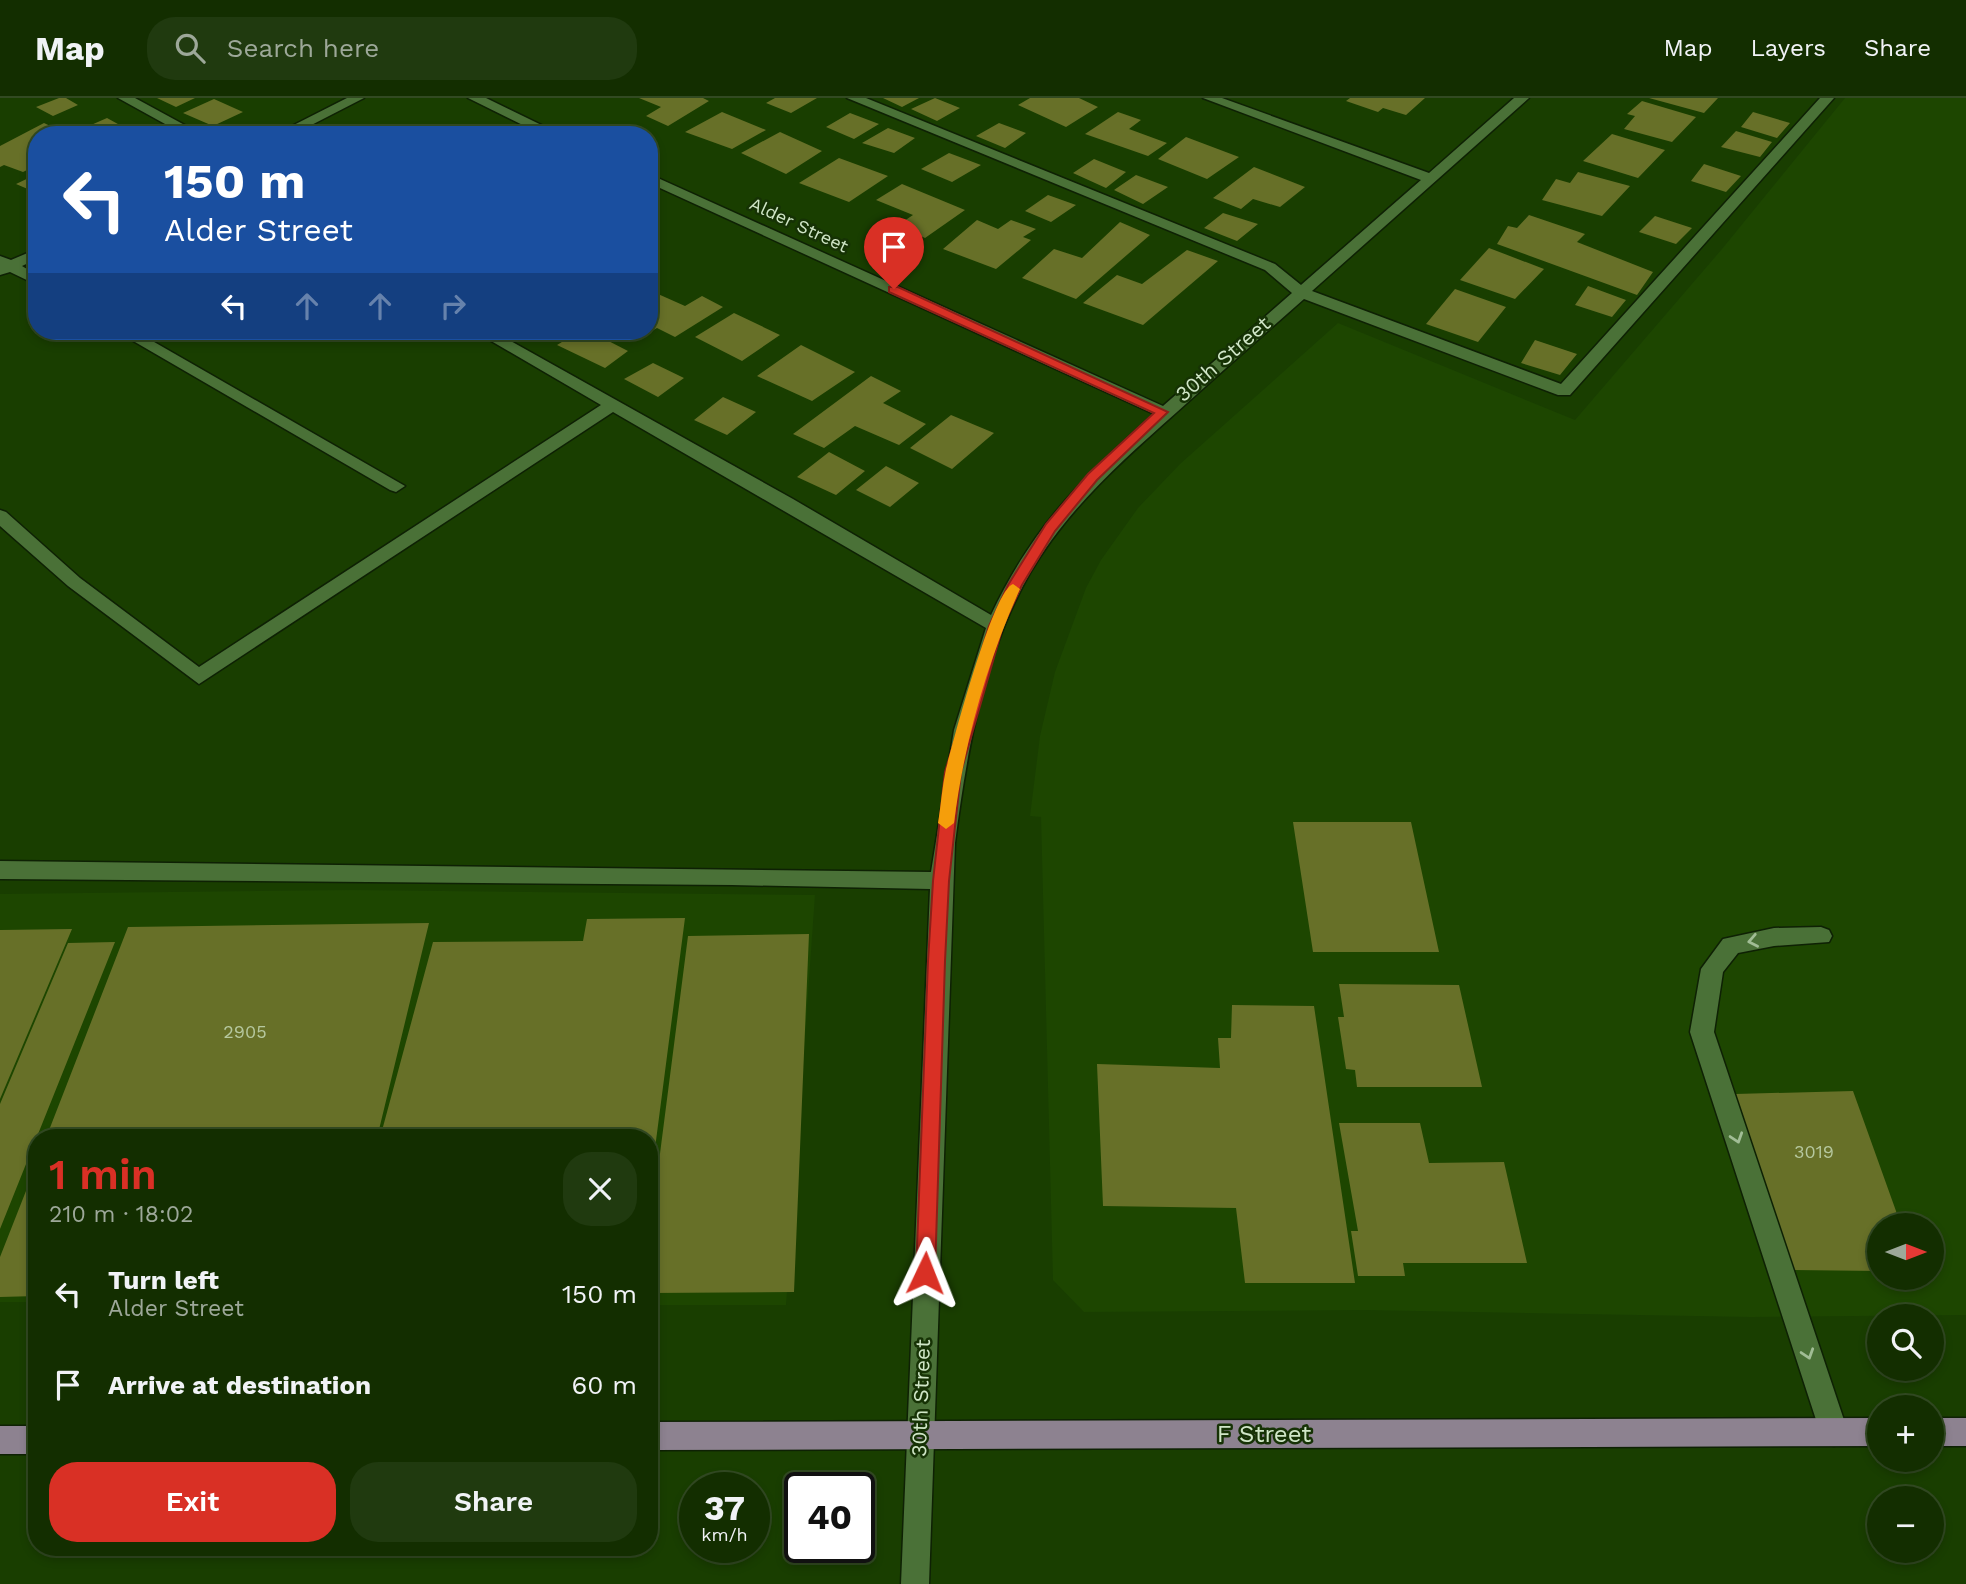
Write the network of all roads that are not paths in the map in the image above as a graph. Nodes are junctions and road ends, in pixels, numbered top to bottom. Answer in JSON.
{"nodes":[{"id":1,"x":125,"y":98,"type":"edge"},
{"id":2,"x":357,"y":98,"type":"edge"},
{"id":3,"x":475,"y":98,"type":"edge"},
{"id":4,"x":854,"y":98,"type":"edge"},
{"id":5,"x":1210,"y":98,"type":"edge"},
{"id":6,"x":1522,"y":98,"type":"edge"},
{"id":7,"x":1827,"y":98,"type":"edge"},
{"id":8,"x":179,"y":126,"type":"edge"},
{"id":9,"x":299,"y":126,"type":"edge"},
{"id":10,"x":536,"y":126,"type":"edge"},
{"id":11,"x":1430,"y":178,"type":"junction"},
{"id":12,"x":658,"y":182,"type":"edge"},
{"id":13,"x":28,"y":256,"type":"edge"},
{"id":14,"x":3,"y":266,"type":"edge"},
{"id":15,"x":28,"y":277,"type":"edge"},
{"id":16,"x":1300,"y":292,"type":"junction"},
{"id":17,"x":140,"y":340,"type":"edge"},
{"id":18,"x":498,"y":340,"type":"edge"},
{"id":19,"x":612,"y":405,"type":"junction"},
{"id":20,"x":1162,"y":412,"type":"junction"},
{"id":21,"x":396,"y":486,"type":"dead end"},
{"id":22,"x":0,"y":516,"type":"edge"},
{"id":23,"x":996,"y":626,"type":"junction"},
{"id":24,"x":0,"y":870,"type":"edge"},
{"id":25,"x":941,"y":881,"type":"junction"},
{"id":26,"x":1821,"y":936,"type":"dead end"},
{"id":27,"x":1834,"y":1432,"type":"junction"},
{"id":28,"x":1867,"y":1432,"type":"edge"},
{"id":29,"x":1944,"y":1432,"type":"edge"},
{"id":30,"x":1966,"y":1432,"type":"edge"},
{"id":31,"x":919,"y":1434,"type":"junction"},
{"id":32,"x":658,"y":1436,"type":"edge"},
{"id":33,"x":0,"y":1440,"type":"edge"},
{"id":34,"x":28,"y":1440,"type":"edge"},
{"id":35,"x":915,"y":1584,"type":"edge"}],
"edges":[{"from":1,"to":8,"type":"street"},
{"from":2,"to":9,"type":"street"},
{"from":3,"to":10,"type":"street"},
{"from":4,"to":16,"type":"street"},
{"from":5,"to":11,"type":"street"},
{"from":6,"to":11,"type":"street","name":"30th Street"},
{"from":7,"to":16,"type":"street"},
{"from":11,"to":16,"type":"street","name":"30th Street"},
{"from":12,"to":20,"type":"street","name":"Alder Street"},
{"from":13,"to":14,"type":"street"},
{"from":14,"to":15,"type":"street"},
{"from":16,"to":20,"type":"street","name":"30th Street"},
{"from":17,"to":21,"type":"street"},
{"from":18,"to":19,"type":"street"},
{"from":19,"to":22,"type":"street"},
{"from":19,"to":23,"type":"street"},
{"from":20,"to":23,"type":"street","name":"30th Street"},
{"from":23,"to":25,"type":"street","name":"30th Street"},
{"from":24,"to":25,"type":"street"},
{"from":25,"to":31,"type":"street","name":"30th Street"},
{"from":26,"to":27,"type":"street","one_way":true},
{"from":27,"to":28,"type":"main road","name":"F Street"},
{"from":27,"to":31,"type":"main road","name":"F Street"},
{"from":29,"to":30,"type":"main road"},
{"from":31,"to":32,"type":"main road","name":"F Street"},
{"from":31,"to":35,"type":"street","name":"30th Street"},
{"from":33,"to":34,"type":"main road"}]}
